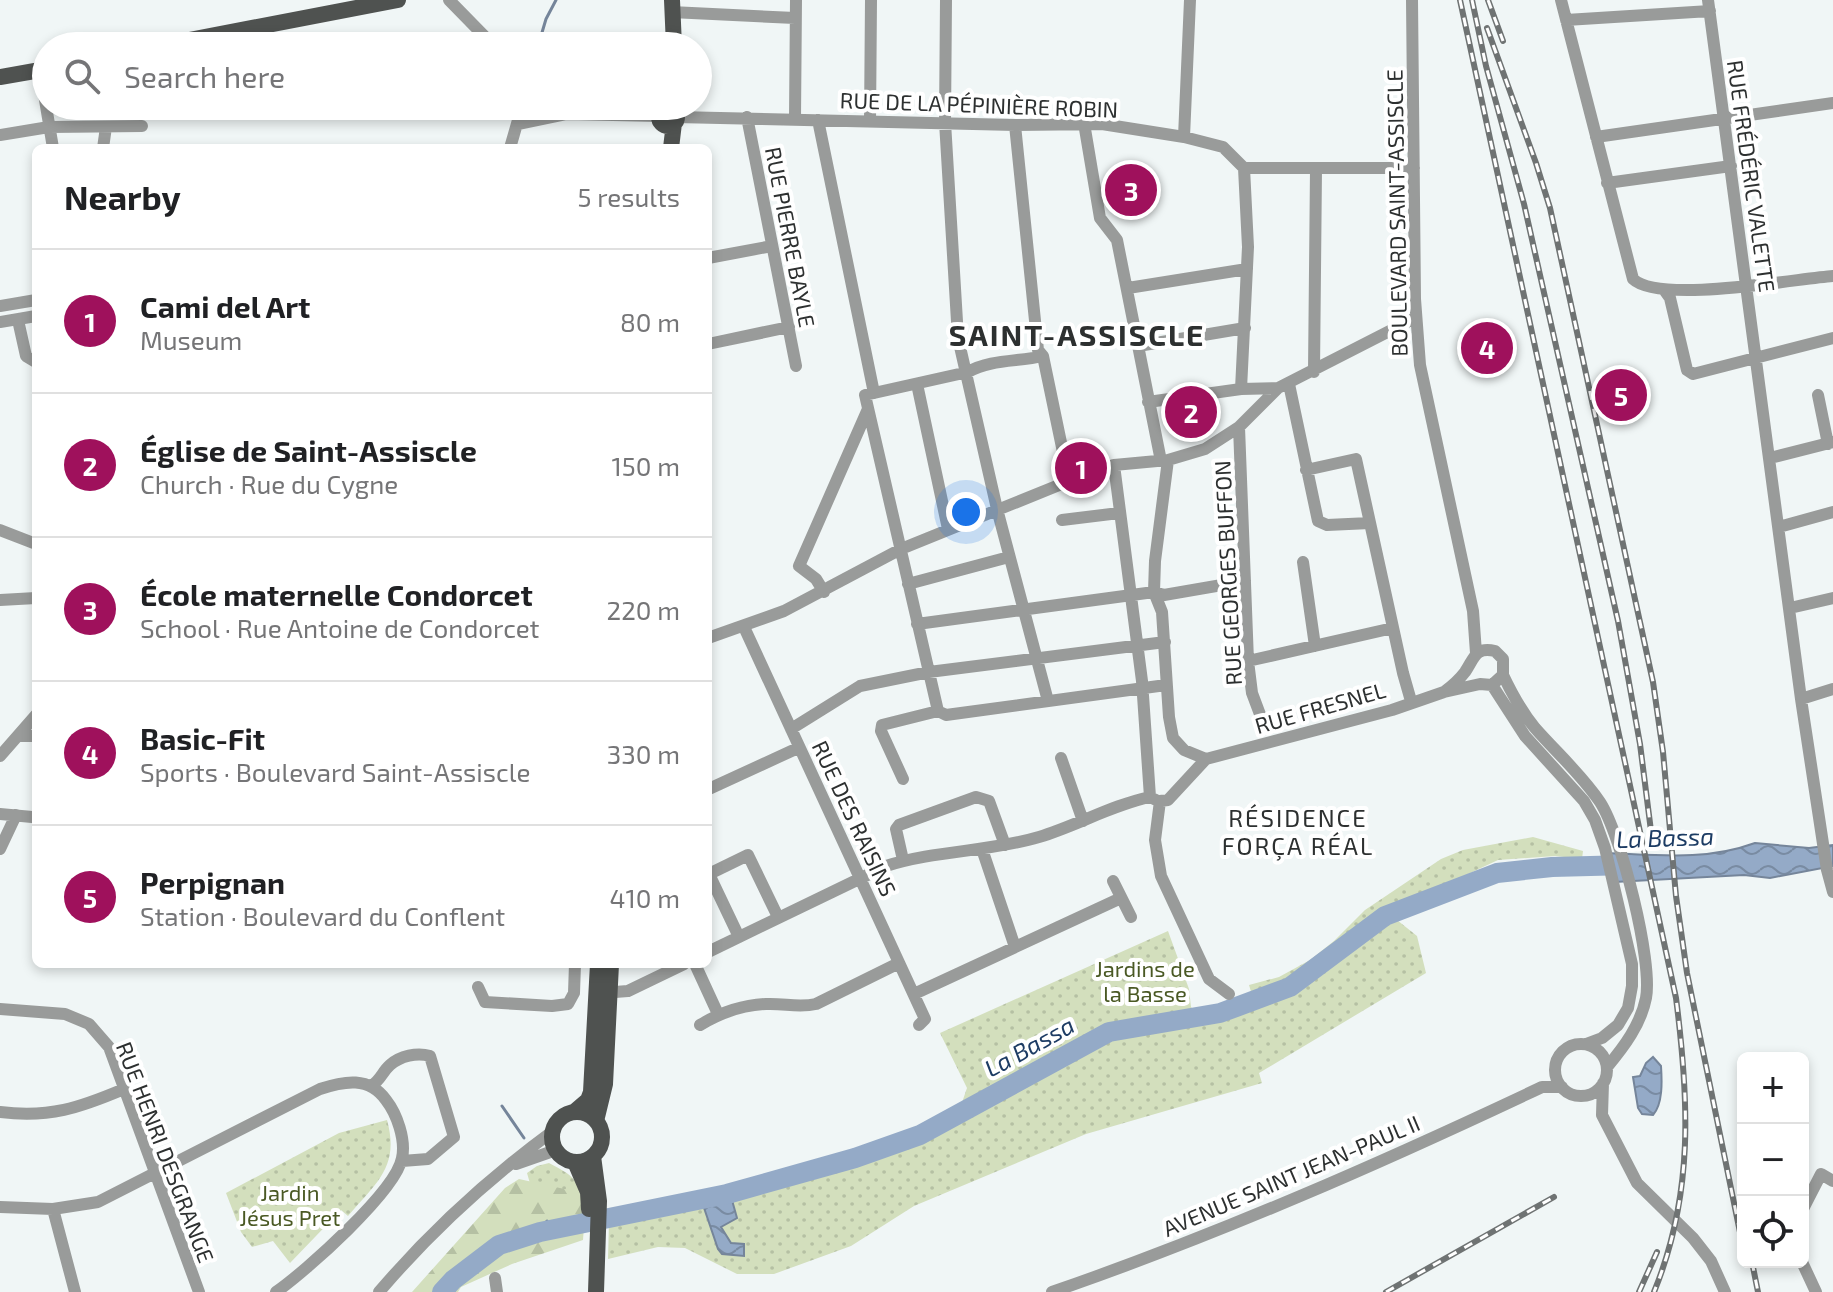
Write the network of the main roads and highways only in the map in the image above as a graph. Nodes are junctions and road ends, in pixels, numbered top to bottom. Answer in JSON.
{"nodes":[{"id":1,"x":398,"y":0,"type":"edge"},
{"id":2,"x":672,"y":6,"type":"edge"},
{"id":3,"x":231,"y":32,"type":"edge"},
{"id":4,"x":673,"y":32,"type":"edge"},
{"id":5,"x":32,"y":71,"type":"edge"},
{"id":6,"x":0,"y":77,"type":"edge"},
{"id":7,"x":667,"y":120,"type":"edge"},
{"id":8,"x":669,"y":120,"type":"edge"},
{"id":9,"x":664,"y":144,"type":"edge"},
{"id":10,"x":671,"y":144,"type":"edge"},
{"id":11,"x":599,"y":968,"type":"edge"},
{"id":12,"x":610,"y":968,"type":"edge"},
{"id":13,"x":603,"y":992,"type":"junction"},
{"id":14,"x":574,"y":1112,"type":"junction"},
{"id":15,"x":596,"y":1121,"type":"junction"},
{"id":16,"x":593,"y":1156,"type":"junction"},
{"id":17,"x":575,"y":1162,"type":"junction"},
{"id":18,"x":594,"y":1202,"type":"junction"},
{"id":19,"x":594,"y":1239,"type":"junction"},
{"id":20,"x":588,"y":1292,"type":"edge"},
{"id":21,"x":596,"y":1292,"type":"edge"}],
"edges":[{"from":1,"to":3,"type":"main road"},
{"from":2,"to":4,"type":"main road"},
{"from":5,"to":6,"type":"main road"},
{"from":7,"to":9,"type":"main road"},
{"from":8,"to":10,"type":"main road"},
{"from":11,"to":13,"type":"main road"},
{"from":12,"to":13,"type":"main road"},
{"from":13,"to":14,"type":"main road"},
{"from":13,"to":15,"type":"main road"},
{"from":14,"to":15,"type":"main road"},
{"from":14,"to":17,"type":"main road"},
{"from":15,"to":16,"type":"main road"},
{"from":16,"to":17,"type":"main road"},
{"from":16,"to":18,"type":"main road"},
{"from":17,"to":18,"type":"main road"},
{"from":18,"to":19,"type":"main road"},
{"from":19,"to":20,"type":"main road"},
{"from":19,"to":21,"type":"main road"}]}
